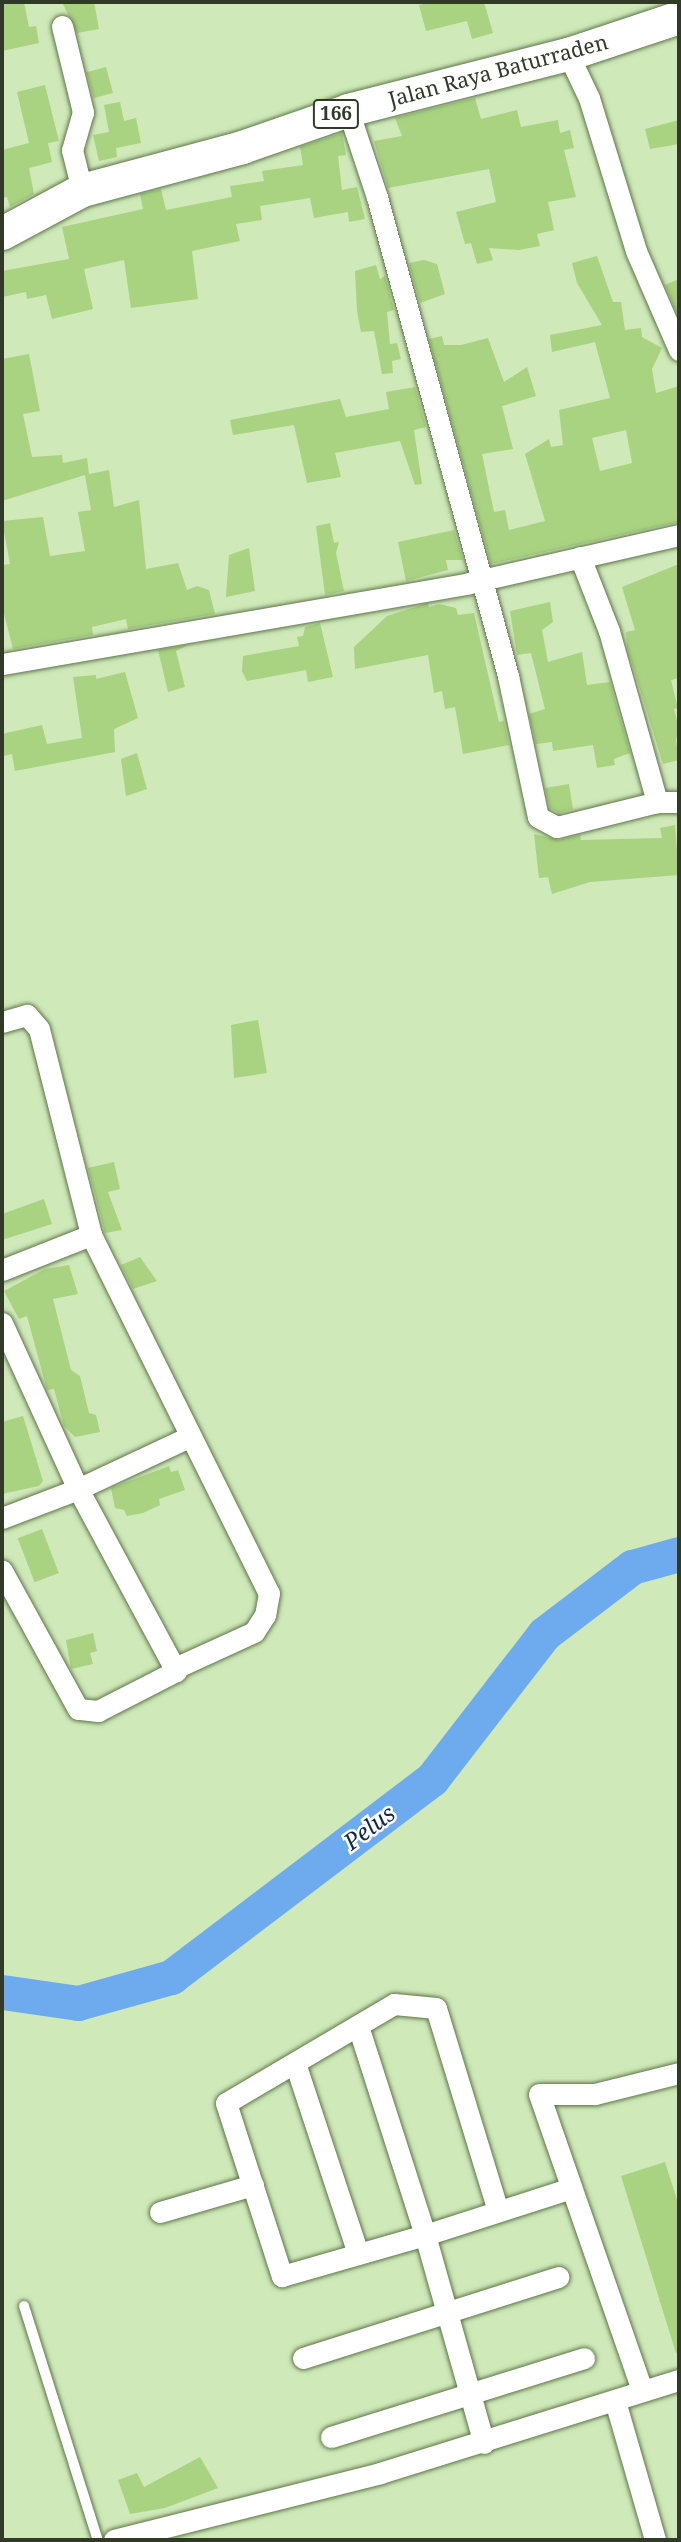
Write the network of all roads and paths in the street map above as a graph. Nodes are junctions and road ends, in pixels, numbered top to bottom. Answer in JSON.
{"nodes":[{"id":1,"x":679,"y":16,"type":"edge"},
{"id":2,"x":62,"y":26,"type":"dead end"},
{"id":3,"x":568,"y":54,"type":"junction"},
{"id":4,"x":348,"y":110,"type":"junction"},
{"id":5,"x":82,"y":190,"type":"junction"},
{"id":6,"x":2,"y":233,"type":"edge"},
{"id":7,"x":679,"y":350,"type":"edge"},
{"id":8,"x":679,"y":535,"type":"edge"},
{"id":9,"x":580,"y":557,"type":"junction"},
{"id":10,"x":481,"y":581,"type":"junction"},
{"id":11,"x":2,"y":664,"type":"edge"},
{"id":12,"x":657,"y":802,"type":"junction"},
{"id":13,"x":679,"y":802,"type":"edge"},
{"id":14,"x":2,"y":1022,"type":"edge"},
{"id":15,"x":91,"y":1235,"type":"junction"},
{"id":16,"x":2,"y":1270,"type":"edge"},
{"id":17,"x":2,"y":1323,"type":"edge"},
{"id":18,"x":190,"y":1437,"type":"junction"},
{"id":19,"x":78,"y":1489,"type":"junction"},
{"id":20,"x":2,"y":1518,"type":"edge"},
{"id":21,"x":2,"y":1570,"type":"edge"},
{"id":22,"x":175,"y":1668,"type":"junction"},
{"id":23,"x":358,"y":2026,"type":"junction"},
{"id":24,"x":295,"y":2063,"type":"junction"},
{"id":25,"x":679,"y":2073,"type":"edge"},
{"id":26,"x":253,"y":2185,"type":"junction"},
{"id":27,"x":571,"y":2188,"type":"junction"},
{"id":28,"x":498,"y":2211,"type":"junction"},
{"id":29,"x":160,"y":2212,"type":"dead end"},
{"id":30,"x":425,"y":2235,"type":"junction"},
{"id":31,"x":358,"y":2254,"type":"junction"},
{"id":32,"x":558,"y":2277,"type":"dead end"},
{"id":33,"x":24,"y":2306,"type":"dead end"},
{"id":34,"x":447,"y":2312,"type":"junction"},
{"id":35,"x":303,"y":2358,"type":"dead end"},
{"id":36,"x":584,"y":2358,"type":"dead end"},
{"id":37,"x":679,"y":2380,"type":"edge"},
{"id":38,"x":642,"y":2390,"type":"junction"},
{"id":39,"x":470,"y":2394,"type":"junction"},
{"id":40,"x":615,"y":2401,"type":"junction"},
{"id":41,"x":331,"y":2437,"type":"dead end"},
{"id":42,"x":484,"y":2443,"type":"junction"},
{"id":43,"x":98,"y":2540,"type":"edge"},
{"id":44,"x":114,"y":2540,"type":"edge"},
{"id":45,"x":655,"y":2540,"type":"edge"}],
"edges":[{"from":1,"to":3,"type":"main road","name":"Jalan Raya Baturraden","number":"166"},
{"from":2,"to":5,"type":"street"},
{"from":3,"to":4,"type":"main road","name":"Jalan Raya Baturraden","number":"166"},
{"from":3,"to":7,"type":"street"},
{"from":4,"to":5,"type":"main road","name":"Jalan Raya Baturraden","number":"166"},
{"from":4,"to":10,"type":"street"},
{"from":5,"to":6,"type":"main road","name":"Jalan Raya Baturraden","number":"166"},
{"from":8,"to":9,"type":"street"},
{"from":9,"to":10,"type":"street"},
{"from":9,"to":12,"type":"street"},
{"from":10,"to":11,"type":"street"},
{"from":10,"to":12,"type":"street"},
{"from":12,"to":13,"type":"street"},
{"from":14,"to":15,"type":"street"},
{"from":15,"to":16,"type":"street"},
{"from":15,"to":18,"type":"street"},
{"from":17,"to":19,"type":"street"},
{"from":18,"to":19,"type":"street"},
{"from":18,"to":22,"type":"street"},
{"from":19,"to":20,"type":"street"},
{"from":19,"to":22,"type":"street"},
{"from":21,"to":22,"type":"street"},
{"from":23,"to":24,"type":"street"},
{"from":23,"to":28,"type":"street"},
{"from":23,"to":30,"type":"street"},
{"from":24,"to":26,"type":"street"},
{"from":24,"to":31,"type":"street"},
{"from":25,"to":27,"type":"street"},
{"from":26,"to":29,"type":"street"},
{"from":26,"to":31,"type":"street"},
{"from":27,"to":28,"type":"street"},
{"from":27,"to":38,"type":"street"},
{"from":28,"to":30,"type":"street"},
{"from":30,"to":31,"type":"street"},
{"from":30,"to":34,"type":"street"},
{"from":32,"to":34,"type":"street"},
{"from":33,"to":43,"type":"lane"},
{"from":34,"to":35,"type":"street"},
{"from":34,"to":39,"type":"street"},
{"from":36,"to":39,"type":"street"},
{"from":37,"to":38,"type":"street"},
{"from":38,"to":40,"type":"street"},
{"from":39,"to":41,"type":"street"},
{"from":39,"to":42,"type":"street"},
{"from":40,"to":42,"type":"street"},
{"from":40,"to":45,"type":"street"},
{"from":42,"to":44,"type":"street"}]}
